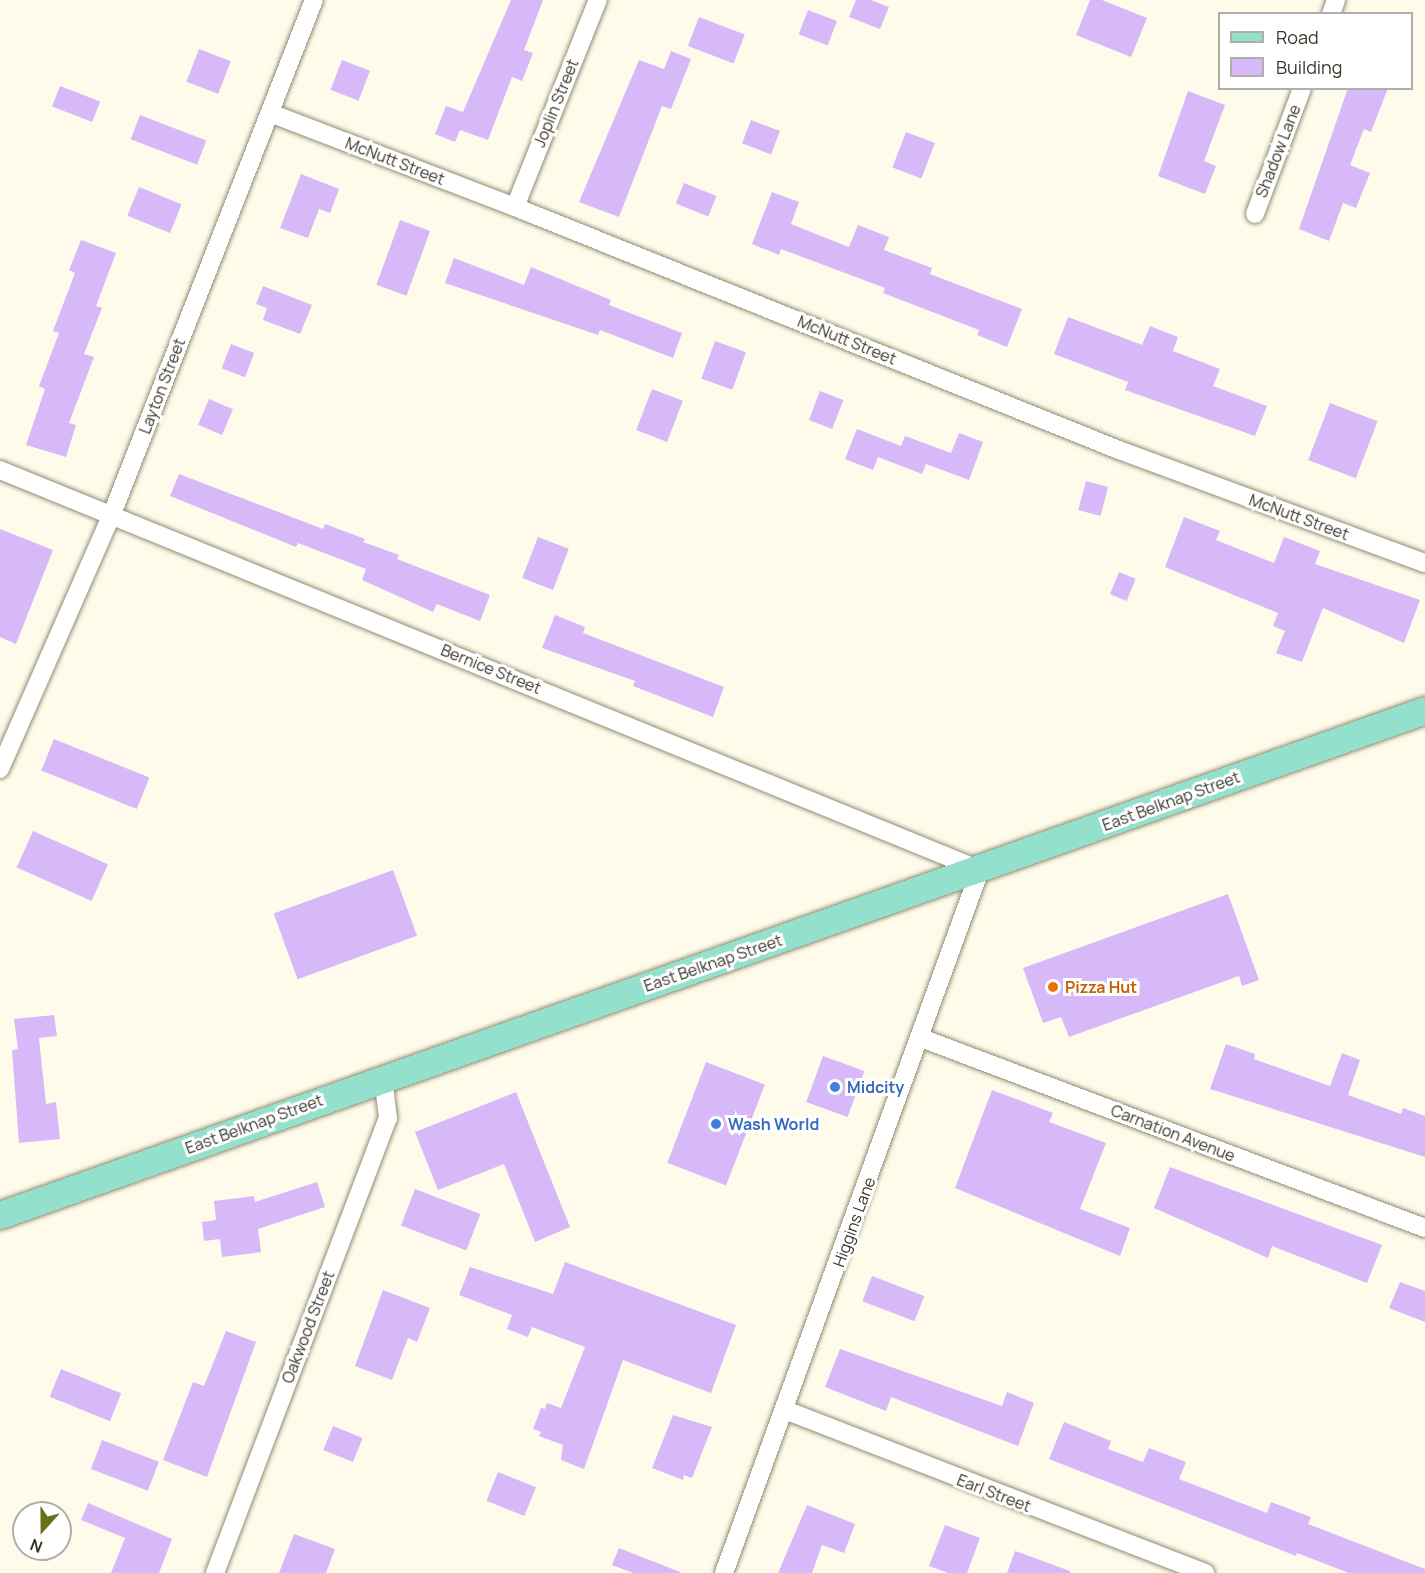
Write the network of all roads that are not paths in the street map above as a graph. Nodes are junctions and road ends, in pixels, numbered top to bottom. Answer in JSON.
{"nodes":[{"id":1,"x":314,"y":0,"type":"edge"},
{"id":2,"x":598,"y":0,"type":"edge"},
{"id":3,"x":1301,"y":90,"type":"edge"},
{"id":4,"x":270,"y":113,"type":"junction"},
{"id":5,"x":515,"y":207,"type":"junction"},
{"id":6,"x":1255,"y":214,"type":"dead end"},
{"id":7,"x":0,"y":470,"type":"edge"},
{"id":8,"x":112,"y":514,"type":"junction"},
{"id":9,"x":1425,"y":564,"type":"edge"},
{"id":10,"x":1425,"y":710,"type":"edge"},
{"id":11,"x":0,"y":768,"type":"edge"},
{"id":12,"x":980,"y":870,"type":"junction"},
{"id":13,"x":921,"y":1038,"type":"junction"},
{"id":14,"x":382,"y":1078,"type":"junction"},
{"id":15,"x":0,"y":1215,"type":"edge"},
{"id":16,"x":1425,"y":1228,"type":"edge"},
{"id":17,"x":785,"y":1410,"type":"junction"},
{"id":18,"x":215,"y":1573,"type":"edge"},
{"id":19,"x":724,"y":1573,"type":"edge"},
{"id":20,"x":1205,"y":1573,"type":"edge"}],
"edges":[{"from":1,"to":4,"type":"street","name":"Layton Street"},
{"from":2,"to":5,"type":"street","name":"Joplin Street"},
{"from":3,"to":6,"type":"street","name":"Shadow Lane"},
{"from":4,"to":5,"type":"street","name":"McNutt Street"},
{"from":4,"to":8,"type":"street","name":"Layton Street"},
{"from":5,"to":9,"type":"street","name":"McNutt Street"},
{"from":7,"to":8,"type":"street","name":"Bernice Street"},
{"from":8,"to":11,"type":"street","name":"Layton Street"},
{"from":8,"to":12,"type":"street","name":"Bernice Street"},
{"from":10,"to":12,"type":"main road","name":"East Belknap Street"},
{"from":12,"to":13,"type":"street","name":"Higgins Lane"},
{"from":12,"to":14,"type":"main road","name":"East Belknap Street"},
{"from":13,"to":16,"type":"street","name":"Carnation Avenue"},
{"from":13,"to":17,"type":"street","name":"Higgins Lane"},
{"from":14,"to":15,"type":"main road","name":"East Belknap Street"},
{"from":14,"to":18,"type":"street","name":"Oakwood Street"},
{"from":17,"to":19,"type":"street","name":"Higgins Lane"},
{"from":17,"to":20,"type":"street","name":"Earl Street"}]}
